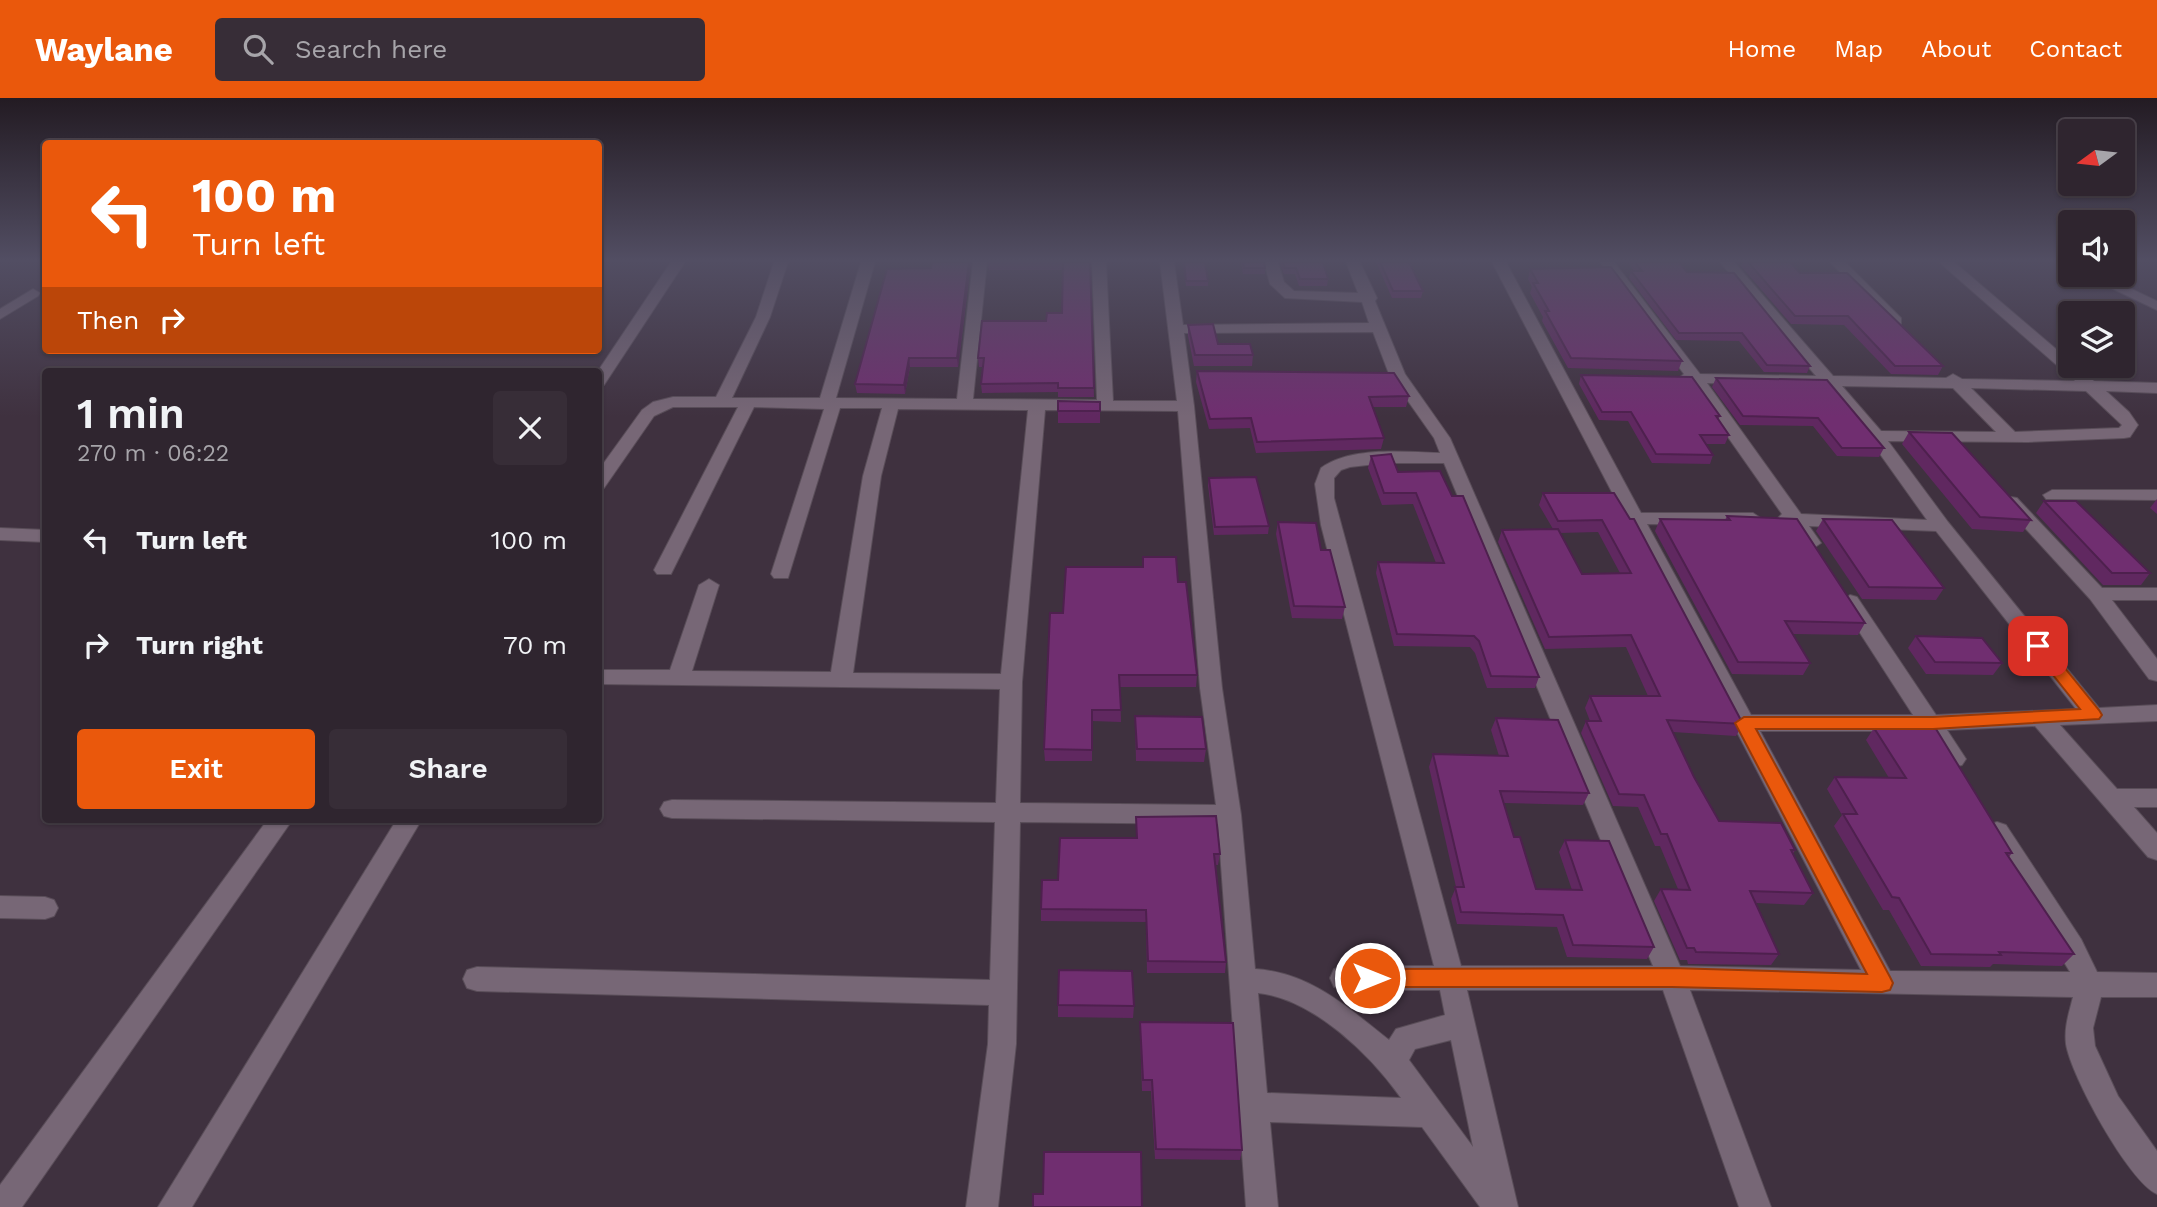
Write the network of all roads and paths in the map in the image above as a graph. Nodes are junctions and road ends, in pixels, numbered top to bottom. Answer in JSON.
{"nodes":[{"id":1,"x":643,"y":314,"type":"edge"},
{"id":2,"x":764,"y":314,"type":"edge"},
{"id":3,"x":854,"y":314,"type":"edge"},
{"id":4,"x":974,"y":314,"type":"edge"},
{"id":5,"x":1101,"y":314,"type":"edge"},
{"id":6,"x":1175,"y":314,"type":"edge"},
{"id":7,"x":1375,"y":314,"type":"edge"},
{"id":8,"x":1529,"y":314,"type":"edge"},
{"id":9,"x":1646,"y":314,"type":"edge"},
{"id":10,"x":1771,"y":314,"type":"edge"},
{"id":11,"x":1888,"y":314,"type":"edge"},
{"id":12,"x":2006,"y":314,"type":"edge"},
{"id":13,"x":1380,"y":327,"type":"junction"},
{"id":14,"x":1178,"y":329,"type":"junction"},
{"id":15,"x":1911,"y":337,"type":"edge"},
{"id":16,"x":1940,"y":365,"type":"edge"},
{"id":17,"x":602,"y":376,"type":"edge"},
{"id":18,"x":1668,"y":377,"type":"edge"},
{"id":19,"x":1695,"y":378,"type":"junction"},
{"id":20,"x":1827,"y":380,"type":"junction"},
{"id":21,"x":1958,"y":384,"type":"junction"},
{"id":22,"x":2090,"y":386,"type":"junction"},
{"id":23,"x":2137,"y":387,"type":"junction"},
{"id":24,"x":2157,"y":388,"type":"edge"},
{"id":25,"x":2157,"y":401,"type":"edge"},
{"id":26,"x":721,"y":402,"type":"junction"},
{"id":27,"x":748,"y":403,"type":"junction"},
{"id":28,"x":891,"y":404,"type":"junction"},
{"id":29,"x":830,"y":405,"type":"junction"},
{"id":30,"x":964,"y":405,"type":"junction"},
{"id":31,"x":1037,"y":406,"type":"junction"},
{"id":32,"x":1186,"y":406,"type":"junction"},
{"id":33,"x":1105,"y":407,"type":"junction"},
{"id":34,"x":1876,"y":436,"type":"junction"},
{"id":35,"x":1951,"y":437,"type":"junction"},
{"id":36,"x":2011,"y":437,"type":"junction"},
{"id":37,"x":1969,"y":457,"type":"edge"},
{"id":38,"x":1450,"y":458,"type":"junction"},
{"id":39,"x":602,"y":478,"type":"edge"},
{"id":40,"x":1997,"y":486,"type":"edge"},
{"id":41,"x":2052,"y":495,"type":"dead end"},
{"id":42,"x":2157,"y":495,"type":"edge"},
{"id":43,"x":1635,"y":518,"type":"junction"},
{"id":44,"x":1797,"y":520,"type":"junction"},
{"id":45,"x":1941,"y":526,"type":"junction"},
{"id":46,"x":0,"y":534,"type":"edge"},
{"id":47,"x":42,"y":536,"type":"edge"},
{"id":48,"x":1824,"y":562,"type":"edge"},
{"id":49,"x":664,"y":570,"type":"dead end"},
{"id":50,"x":781,"y":573,"type":"dead end"},
{"id":51,"x":1838,"y":583,"type":"edge"},
{"id":52,"x":709,"y":585,"type":"dead end"},
{"id":53,"x":2097,"y":594,"type":"junction"},
{"id":54,"x":2157,"y":594,"type":"edge"},
{"id":55,"x":2157,"y":674,"type":"edge"},
{"id":56,"x":602,"y":677,"type":"edge"},
{"id":57,"x":679,"y":677,"type":"junction"},
{"id":58,"x":841,"y":678,"type":"junction"},
{"id":59,"x":1011,"y":682,"type":"junction"},
{"id":60,"x":2157,"y":713,"type":"edge"},
{"id":61,"x":2094,"y":715,"type":"junction"},
{"id":62,"x":2040,"y":717,"type":"junction"},
{"id":63,"x":1744,"y":723,"type":"junction"},
{"id":64,"x":1933,"y":723,"type":"junction"},
{"id":65,"x":1967,"y":781,"type":"edge"},
{"id":66,"x":2111,"y":797,"type":"junction"},
{"id":67,"x":2157,"y":798,"type":"edge"},
{"id":68,"x":672,"y":809,"type":"dead end"},
{"id":69,"x":1010,"y":814,"type":"junction"},
{"id":70,"x":1228,"y":815,"type":"junction"},
{"id":71,"x":1987,"y":816,"type":"edge"},
{"id":72,"x":278,"y":823,"type":"edge"},
{"id":73,"x":408,"y":823,"type":"edge"},
{"id":74,"x":2157,"y":850,"type":"edge"},
{"id":75,"x":0,"y":907,"type":"edge"},
{"id":76,"x":45,"y":908,"type":"dead end"},
{"id":77,"x":1344,"y":978,"type":"dead end"},
{"id":78,"x":1451,"y":978,"type":"junction"},
{"id":79,"x":1672,"y":978,"type":"junction"},
{"id":80,"x":477,"y":979,"type":"dead end"},
{"id":81,"x":1245,"y":979,"type":"junction"},
{"id":82,"x":1882,"y":983,"type":"junction"},
{"id":83,"x":2157,"y":985,"type":"edge"},
{"id":84,"x":2090,"y":986,"type":"junction"},
{"id":85,"x":1002,"y":993,"type":"junction"},
{"id":86,"x":1461,"y":1024,"type":"junction"},
{"id":87,"x":1392,"y":1061,"type":"junction"},
{"id":88,"x":1254,"y":1107,"type":"junction"},
{"id":89,"x":1430,"y":1113,"type":"junction"},
{"id":90,"x":2157,"y":1178,"type":"edge"},
{"id":91,"x":3,"y":1207,"type":"edge"},
{"id":92,"x":174,"y":1207,"type":"edge"},
{"id":93,"x":982,"y":1207,"type":"edge"},
{"id":94,"x":1262,"y":1207,"type":"edge"},
{"id":95,"x":1500,"y":1207,"type":"edge"},
{"id":96,"x":1755,"y":1207,"type":"edge"}],
"edges":[{"from":1,"to":17,"type":"street"},
{"from":2,"to":26,"type":"street"},
{"from":3,"to":29,"type":"street"},
{"from":4,"to":30,"type":"street"},
{"from":5,"to":33,"type":"street"},
{"from":6,"to":14,"type":"street"},
{"from":7,"to":13,"type":"street"},
{"from":8,"to":43,"type":"street"},
{"from":9,"to":19,"type":"street"},
{"from":10,"to":20,"type":"street"},
{"from":11,"to":15,"type":"street"},
{"from":12,"to":22,"type":"street"},
{"from":13,"to":14,"type":"street"},
{"from":13,"to":38,"type":"street"},
{"from":14,"to":32,"type":"street"},
{"from":16,"to":21,"type":"street"},
{"from":18,"to":19,"type":"street"},
{"from":19,"to":20,"type":"street"},
{"from":19,"to":44,"type":"street"},
{"from":20,"to":21,"type":"street"},
{"from":20,"to":34,"type":"street"},
{"from":21,"to":22,"type":"street"},
{"from":21,"to":36,"type":"street"},
{"from":22,"to":23,"type":"street"},
{"from":22,"to":36,"type":"street"},
{"from":23,"to":24,"type":"street"},
{"from":23,"to":25,"type":"street"},
{"from":26,"to":27,"type":"street"},
{"from":26,"to":39,"type":"street"},
{"from":27,"to":29,"type":"street"},
{"from":27,"to":49,"type":"street"},
{"from":28,"to":29,"type":"street"},
{"from":28,"to":30,"type":"street"},
{"from":28,"to":58,"type":"street"},
{"from":29,"to":50,"type":"street"},
{"from":30,"to":31,"type":"street"},
{"from":31,"to":33,"type":"street"},
{"from":31,"to":59,"type":"street"},
{"from":32,"to":33,"type":"street"},
{"from":32,"to":70,"type":"street"},
{"from":34,"to":35,"type":"street"},
{"from":34,"to":45,"type":"street"},
{"from":35,"to":36,"type":"street"},
{"from":35,"to":37,"type":"street"},
{"from":38,"to":78,"type":"street"},
{"from":38,"to":79,"type":"street"},
{"from":40,"to":53,"type":"street"},
{"from":41,"to":42,"type":"street"},
{"from":43,"to":44,"type":"street"},
{"from":43,"to":63,"type":"street"},
{"from":44,"to":45,"type":"street"},
{"from":44,"to":48,"type":"street"},
{"from":45,"to":61,"type":"street"},
{"from":46,"to":47,"type":"street"},
{"from":51,"to":64,"type":"street"},
{"from":52,"to":57,"type":"street"},
{"from":53,"to":54,"type":"street"},
{"from":53,"to":55,"type":"street"},
{"from":56,"to":57,"type":"street"},
{"from":57,"to":58,"type":"street"},
{"from":58,"to":59,"type":"street"},
{"from":59,"to":69,"type":"street"},
{"from":60,"to":61,"type":"street"},
{"from":61,"to":62,"type":"street"},
{"from":62,"to":64,"type":"street"},
{"from":62,"to":66,"type":"street"},
{"from":63,"to":64,"type":"street"},
{"from":63,"to":82,"type":"street"},
{"from":64,"to":65,"type":"street"},
{"from":66,"to":67,"type":"street"},
{"from":66,"to":74,"type":"street"},
{"from":68,"to":69,"type":"street"},
{"from":69,"to":70,"type":"street"},
{"from":69,"to":85,"type":"street"},
{"from":70,"to":81,"type":"street"},
{"from":71,"to":84,"type":"street"},
{"from":72,"to":91,"type":"street"},
{"from":73,"to":92,"type":"street"},
{"from":75,"to":76,"type":"street"},
{"from":77,"to":78,"type":"street"},
{"from":78,"to":79,"type":"street"},
{"from":78,"to":86,"type":"street"},
{"from":79,"to":82,"type":"street"},
{"from":79,"to":96,"type":"street"},
{"from":80,"to":85,"type":"street"},
{"from":81,"to":87,"type":"street"},
{"from":81,"to":88,"type":"street"},
{"from":82,"to":84,"type":"street"},
{"from":83,"to":84,"type":"street"},
{"from":84,"to":90,"type":"street"},
{"from":85,"to":93,"type":"street"},
{"from":86,"to":87,"type":"street"},
{"from":86,"to":95,"type":"street"},
{"from":87,"to":89,"type":"street"},
{"from":88,"to":89,"type":"street"},
{"from":88,"to":94,"type":"street"},
{"from":89,"to":95,"type":"street"}]}
